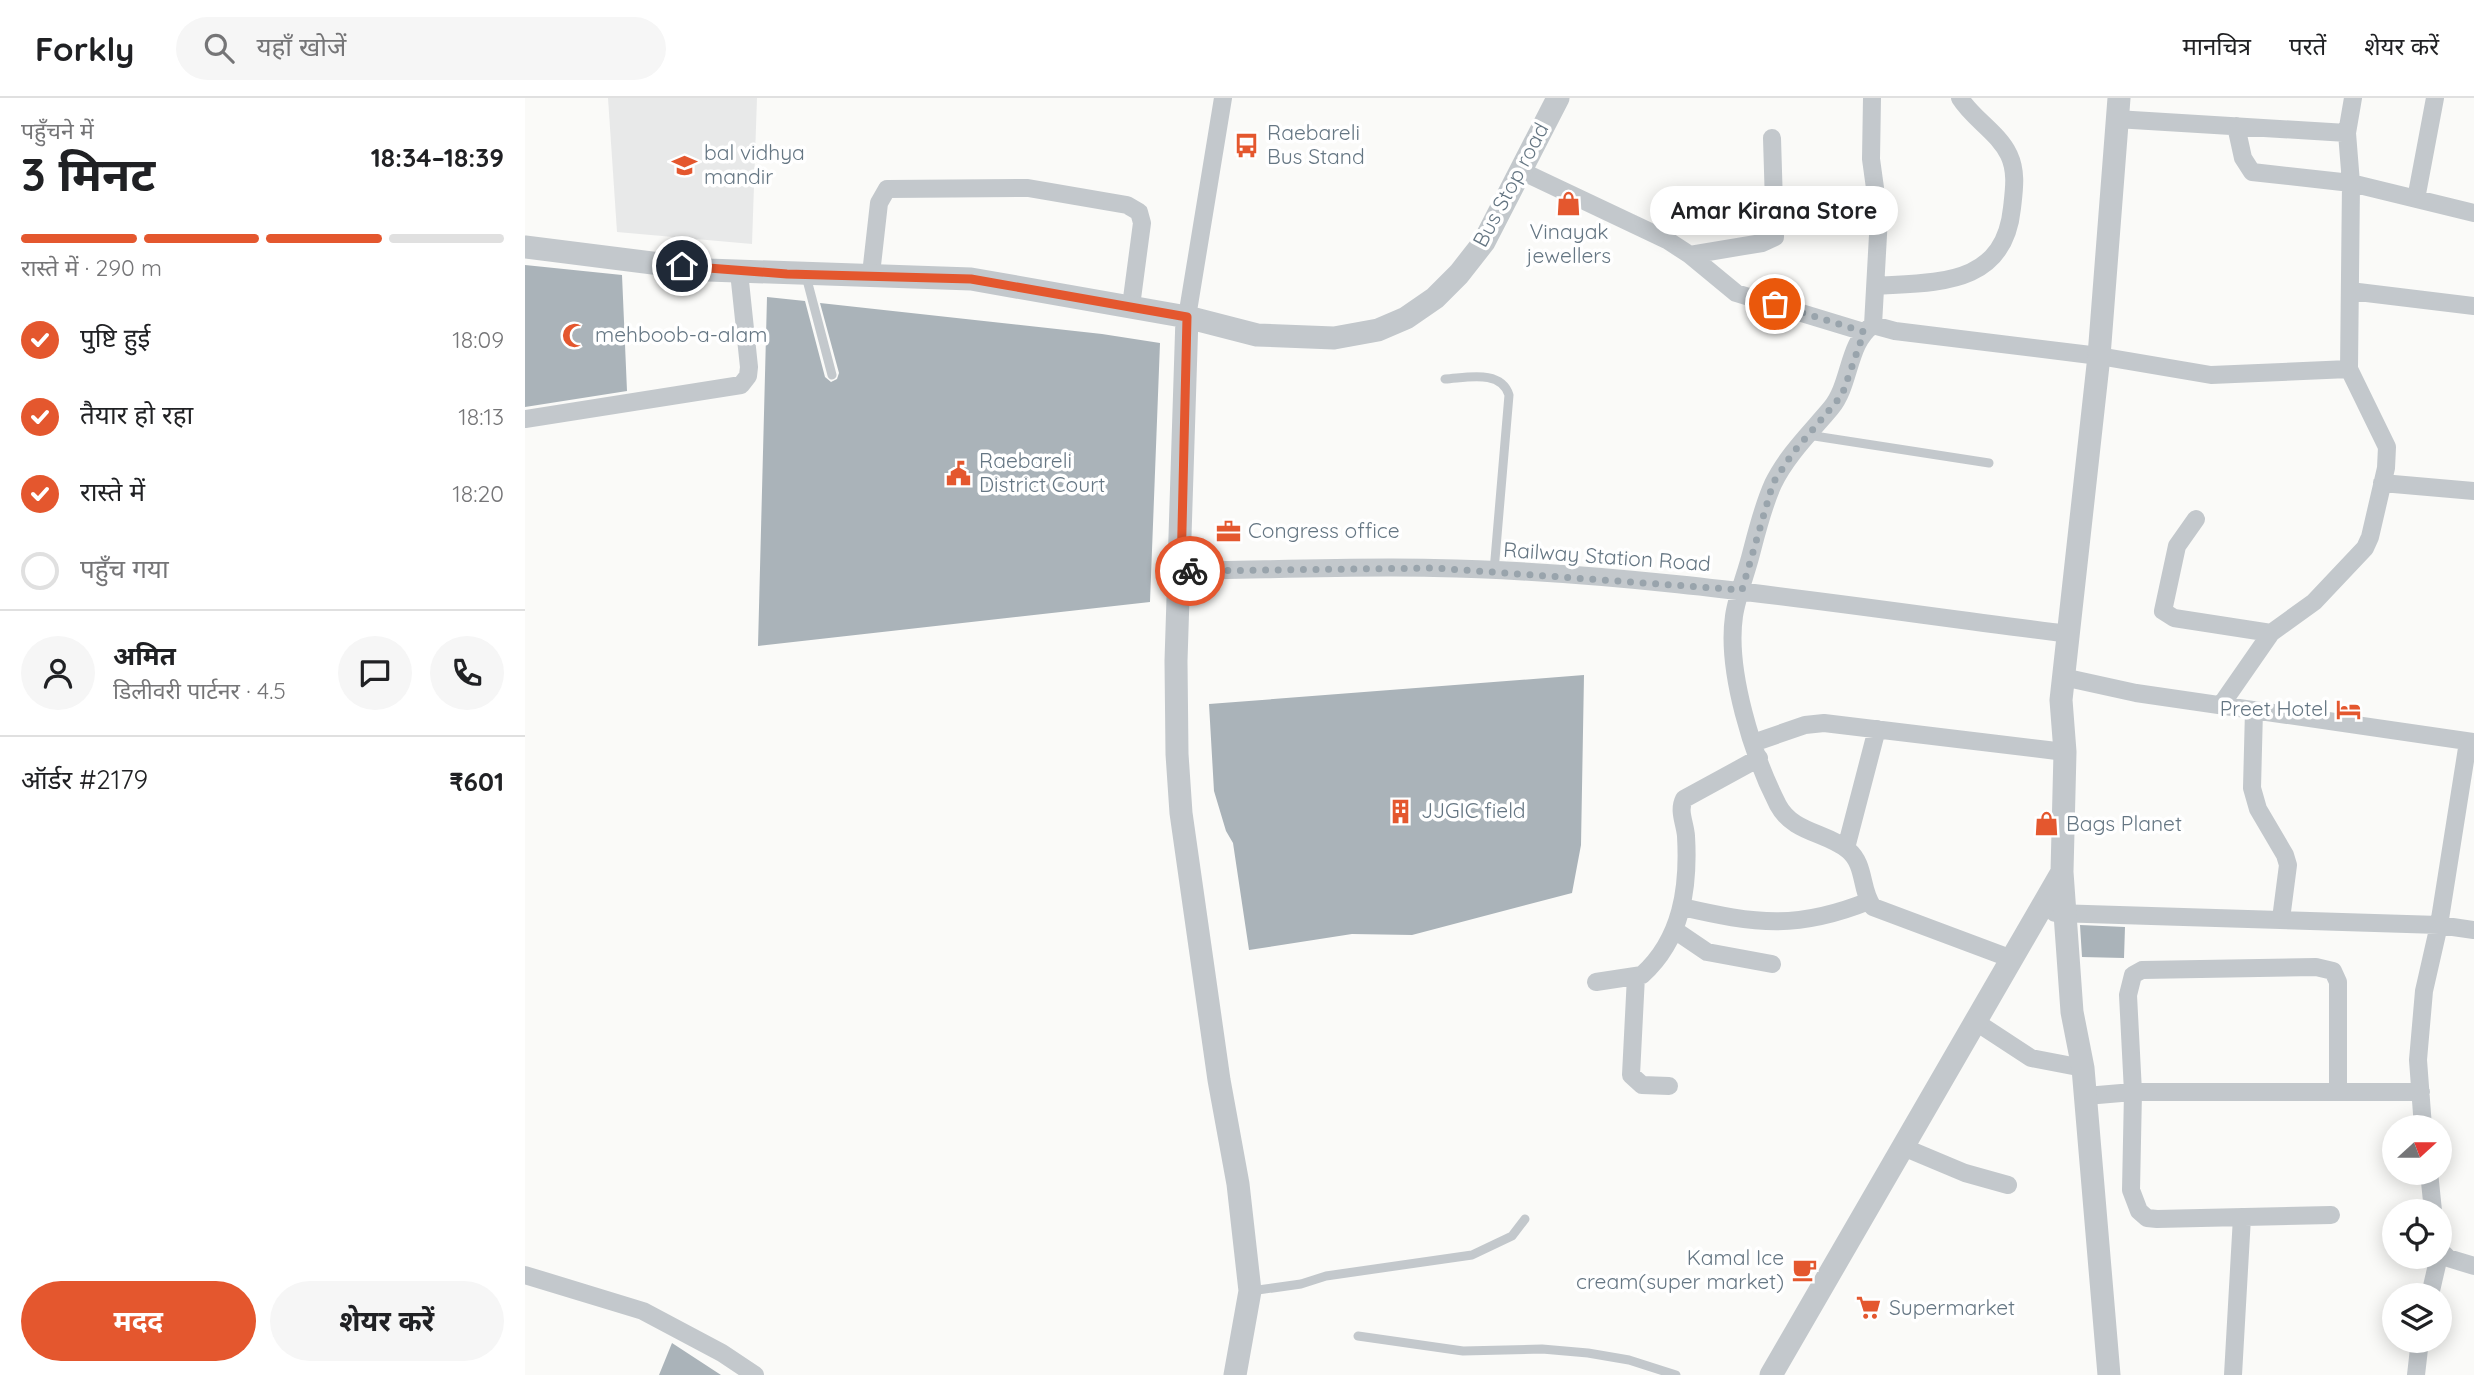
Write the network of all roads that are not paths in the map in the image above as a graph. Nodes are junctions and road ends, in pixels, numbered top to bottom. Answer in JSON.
{"nodes":[{"id":1,"x":1223,"y":98,"type":"edge"},
{"id":2,"x":1558,"y":98,"type":"edge"},
{"id":3,"x":1872,"y":98,"type":"edge"},
{"id":4,"x":1960,"y":98,"type":"edge"},
{"id":5,"x":2353,"y":98,"type":"edge"},
{"id":6,"x":2435,"y":98,"type":"edge"},
{"id":7,"x":2117,"y":109,"type":"edge"},
{"id":8,"x":2236,"y":126,"type":"junction"},
{"id":9,"x":2347,"y":133,"type":"junction"},
{"id":10,"x":1772,"y":138,"type":"dead end"},
{"id":11,"x":1521,"y":171,"type":"junction"},
{"id":12,"x":2351,"y":183,"type":"junction"},
{"id":13,"x":2416,"y":199,"type":"junction"},
{"id":14,"x":2474,"y":214,"type":"edge"},
{"id":15,"x":525,"y":247,"type":"edge"},
{"id":16,"x":1690,"y":255,"type":"junction"},
{"id":17,"x":739,"y":272,"type":"junction"},
{"id":18,"x":805,"y":274,"type":"junction"},
{"id":19,"x":871,"y":274,"type":"junction"},
{"id":20,"x":1876,"y":286,"type":"junction"},
{"id":21,"x":2350,"y":291,"type":"junction"},
{"id":22,"x":1131,"y":306,"type":"junction"},
{"id":23,"x":2474,"y":306,"type":"edge"},
{"id":24,"x":1187,"y":317,"type":"junction"},
{"id":25,"x":1868,"y":328,"type":"junction"},
{"id":26,"x":2099,"y":356,"type":"junction"},
{"id":27,"x":2349,"y":369,"type":"junction"},
{"id":28,"x":832,"y":375,"type":"dead end"},
{"id":29,"x":1445,"y":379,"type":"dead end"},
{"id":30,"x":525,"y":419,"type":"edge"},
{"id":31,"x":1808,"y":435,"type":"junction"},
{"id":32,"x":1989,"y":463,"type":"dead end"},
{"id":33,"x":2382,"y":483,"type":"junction"},
{"id":34,"x":2474,"y":491,"type":"edge"},
{"id":35,"x":2196,"y":519,"type":"dead end"},
{"id":36,"x":1181,"y":571,"type":"junction"},
{"id":37,"x":1494,"y":571,"type":"junction"},
{"id":38,"x":1742,"y":590,"type":"junction"},
{"id":39,"x":2271,"y":633,"type":"junction"},
{"id":40,"x":2070,"y":634,"type":"junction"},
{"id":41,"x":2063,"y":677,"type":"junction"},
{"id":42,"x":2221,"y":705,"type":"junction"},
{"id":43,"x":2254,"y":710,"type":"junction"},
{"id":44,"x":1877,"y":729,"type":"junction"},
{"id":45,"x":2471,"y":742,"type":"edge"},
{"id":46,"x":1756,"y":751,"type":"junction"},
{"id":47,"x":2065,"y":752,"type":"junction"},
{"id":48,"x":1846,"y":848,"type":"junction"},
{"id":49,"x":2062,"y":872,"type":"junction"},
{"id":50,"x":1869,"y":901,"type":"junction"},
{"id":51,"x":1682,"y":907,"type":"junction"},
{"id":52,"x":2066,"y":913,"type":"junction"},
{"id":53,"x":2037,"y":914,"type":"junction"},
{"id":54,"x":2281,"y":919,"type":"junction"},
{"id":55,"x":2439,"y":925,"type":"junction"},
{"id":56,"x":1676,"y":930,"type":"junction"},
{"id":57,"x":2474,"y":930,"type":"edge"},
{"id":58,"x":2012,"y":959,"type":"junction"},
{"id":59,"x":1772,"y":964,"type":"dead end"},
{"id":60,"x":1636,"y":976,"type":"junction"},
{"id":61,"x":1596,"y":982,"type":"dead end"},
{"id":62,"x":1976,"y":1022,"type":"junction"},
{"id":63,"x":2083,"y":1068,"type":"junction"},
{"id":64,"x":1669,"y":1086,"type":"dead end"},
{"id":65,"x":2133,"y":1092,"type":"junction"},
{"id":66,"x":2338,"y":1092,"type":"junction"},
{"id":67,"x":2421,"y":1092,"type":"junction"},
{"id":68,"x":2085,"y":1096,"type":"junction"},
{"id":69,"x":2422,"y":1115,"type":"edge"},
{"id":70,"x":1903,"y":1147,"type":"junction"},
{"id":71,"x":2007,"y":1185,"type":"dead end"},
{"id":72,"x":2331,"y":1216,"type":"dead end"},
{"id":73,"x":2242,"y":1217,"type":"junction"},
{"id":74,"x":1525,"y":1219,"type":"dead end"},
{"id":75,"x":2452,"y":1259,"type":"edge"},
{"id":76,"x":2474,"y":1265,"type":"edge"},
{"id":77,"x":525,"y":1275,"type":"edge"},
{"id":78,"x":1249,"y":1291,"type":"junction"},
{"id":79,"x":1358,"y":1336,"type":"dead end"},
{"id":80,"x":2419,"y":1353,"type":"edge"},
{"id":81,"x":755,"y":1375,"type":"edge"},
{"id":82,"x":1235,"y":1375,"type":"edge"},
{"id":83,"x":1676,"y":1375,"type":"edge"},
{"id":84,"x":1771,"y":1375,"type":"edge"},
{"id":85,"x":2109,"y":1375,"type":"edge"},
{"id":86,"x":2233,"y":1375,"type":"edge"},
{"id":87,"x":2417,"y":1375,"type":"edge"}],
"edges":[{"from":1,"to":24,"type":"street"},
{"from":2,"to":11,"type":"street","name":"Bus Stop road"},
{"from":3,"to":20,"type":"street"},
{"from":4,"to":20,"type":"street"},
{"from":5,"to":9,"type":"street"},
{"from":6,"to":13,"type":"street"},
{"from":7,"to":8,"type":"street"},
{"from":7,"to":26,"type":"street"},
{"from":8,"to":9,"type":"street"},
{"from":8,"to":12,"type":"street"},
{"from":9,"to":12,"type":"street"},
{"from":10,"to":16,"type":"street"},
{"from":11,"to":16,"type":"street"},
{"from":11,"to":24,"type":"street","name":"Bus Stop road"},
{"from":12,"to":13,"type":"street"},
{"from":12,"to":21,"type":"street"},
{"from":13,"to":14,"type":"street"},
{"from":15,"to":17,"type":"street","name":"Bus Stop road"},
{"from":16,"to":25,"type":"street"},
{"from":17,"to":18,"type":"street","name":"Bus Stop road"},
{"from":17,"to":30,"type":"street"},
{"from":18,"to":19,"type":"street","name":"Bus Stop road"},
{"from":18,"to":28,"type":"lane"},
{"from":19,"to":22,"type":"street","name":"Bus Stop road"},
{"from":19,"to":22,"type":"street"},
{"from":20,"to":25,"type":"street"},
{"from":21,"to":23,"type":"street"},
{"from":21,"to":27,"type":"street"},
{"from":22,"to":24,"type":"street","name":"Bus Stop road"},
{"from":24,"to":36,"type":"street"},
{"from":25,"to":26,"type":"street"},
{"from":25,"to":31,"type":"street"},
{"from":26,"to":27,"type":"street"},
{"from":26,"to":40,"type":"street"},
{"from":27,"to":33,"type":"street"},
{"from":29,"to":37,"type":"lane"},
{"from":31,"to":32,"type":"lane"},
{"from":31,"to":38,"type":"street"},
{"from":33,"to":34,"type":"street"},
{"from":33,"to":39,"type":"street"},
{"from":35,"to":39,"type":"street"},
{"from":36,"to":37,"type":"street","name":"Railway Station Road"},
{"from":36,"to":78,"type":"street"},
{"from":37,"to":38,"type":"street","name":"Railway Station Road"},
{"from":38,"to":40,"type":"street","name":"Railway Station Road"},
{"from":38,"to":46,"type":"street"},
{"from":39,"to":42,"type":"street"},
{"from":40,"to":41,"type":"street"},
{"from":41,"to":42,"type":"street"},
{"from":41,"to":47,"type":"street"},
{"from":42,"to":43,"type":"street"},
{"from":43,"to":45,"type":"street"},
{"from":43,"to":54,"type":"street"},
{"from":44,"to":46,"type":"street"},
{"from":44,"to":47,"type":"street"},
{"from":44,"to":48,"type":"street"},
{"from":45,"to":55,"type":"street"},
{"from":46,"to":48,"type":"street"},
{"from":46,"to":51,"type":"street"},
{"from":47,"to":49,"type":"street"},
{"from":48,"to":50,"type":"street"},
{"from":49,"to":52,"type":"street"},
{"from":49,"to":53,"type":"street"},
{"from":50,"to":51,"type":"street"},
{"from":50,"to":58,"type":"street"},
{"from":51,"to":56,"type":"street"},
{"from":52,"to":53,"type":"street"},
{"from":52,"to":54,"type":"street"},
{"from":52,"to":63,"type":"street"},
{"from":53,"to":58,"type":"street"},
{"from":54,"to":55,"type":"street"},
{"from":55,"to":57,"type":"street"},
{"from":55,"to":67,"type":"street"},
{"from":56,"to":59,"type":"street"},
{"from":56,"to":60,"type":"street"},
{"from":58,"to":62,"type":"street"},
{"from":60,"to":61,"type":"street"},
{"from":60,"to":64,"type":"street"},
{"from":62,"to":63,"type":"street"},
{"from":62,"to":70,"type":"street"},
{"from":63,"to":68,"type":"street"},
{"from":65,"to":66,"type":"street"},
{"from":65,"to":66,"type":"street"},
{"from":65,"to":68,"type":"street"},
{"from":65,"to":73,"type":"street"},
{"from":66,"to":67,"type":"street"},
{"from":67,"to":69,"type":"street"},
{"from":68,"to":85,"type":"street"},
{"from":70,"to":71,"type":"street"},
{"from":70,"to":84,"type":"street"},
{"from":72,"to":73,"type":"street"},
{"from":73,"to":86,"type":"street"},
{"from":74,"to":78,"type":"lane"},
{"from":75,"to":76,"type":"street"},
{"from":77,"to":81,"type":"street"},
{"from":78,"to":82,"type":"street"},
{"from":79,"to":83,"type":"lane"},
{"from":80,"to":87,"type":"street"}]}
